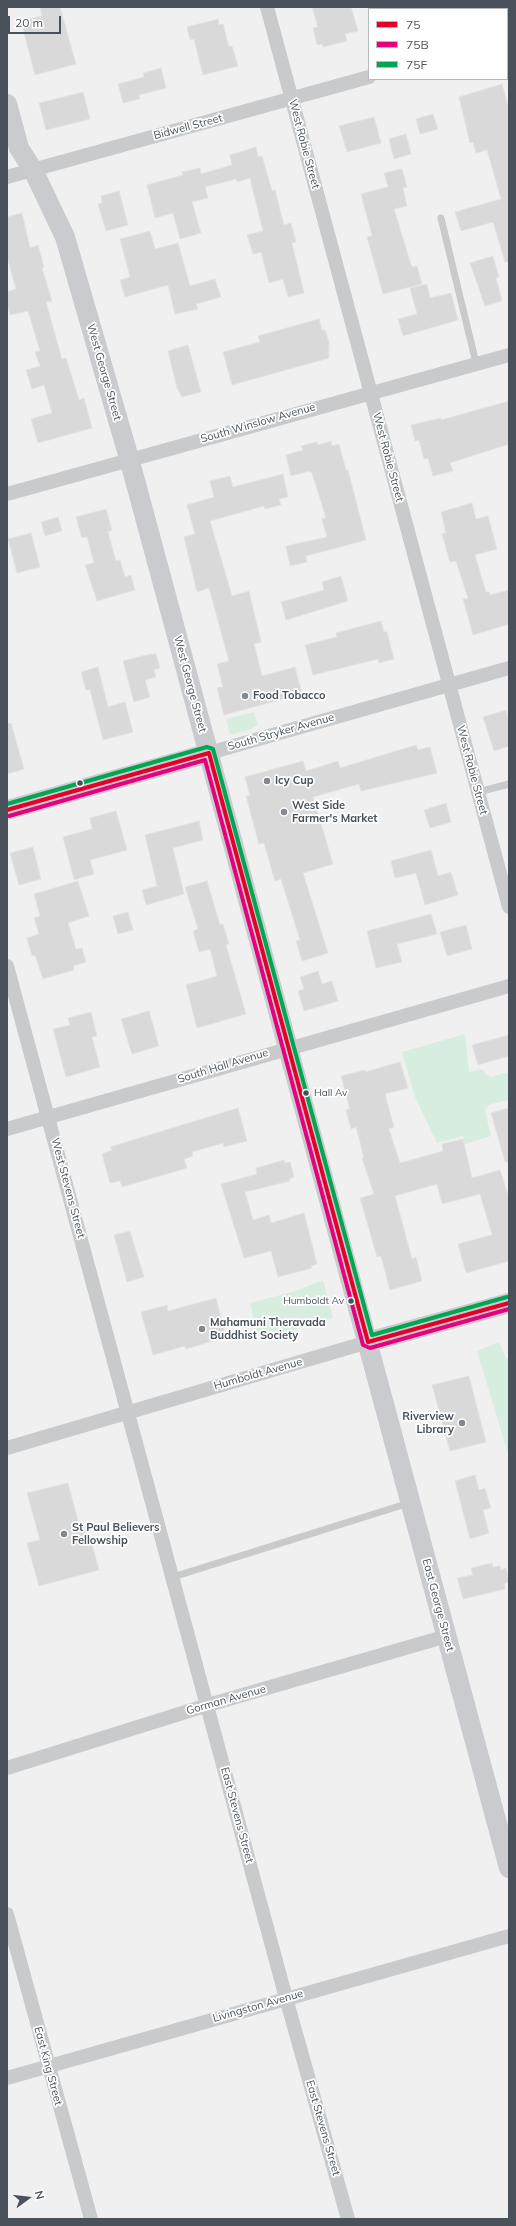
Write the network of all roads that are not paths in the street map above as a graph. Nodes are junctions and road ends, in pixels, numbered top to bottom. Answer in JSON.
{"nodes":[{"id":1,"x":267,"y":7,"type":"edge"},
{"id":2,"x":368,"y":77,"type":"edge"},
{"id":3,"x":292,"y":98,"type":"junction"},
{"id":4,"x":7,"y":104,"type":"edge"},
{"id":5,"x":33,"y":170,"type":"junction"},
{"id":6,"x":7,"y":177,"type":"edge"},
{"id":7,"x":441,"y":218,"type":"dead end"},
{"id":8,"x":509,"y":355,"type":"edge"},
{"id":9,"x":476,"y":363,"type":"junction"},
{"id":10,"x":371,"y":392,"type":"junction"},
{"id":11,"x":129,"y":458,"type":"junction"},
{"id":12,"x":7,"y":494,"type":"edge"},
{"id":13,"x":509,"y":668,"type":"edge"},
{"id":14,"x":449,"y":684,"type":"junction"},
{"id":15,"x":209,"y":753,"type":"junction"},
{"id":16,"x":509,"y":784,"type":"edge"},
{"id":17,"x":478,"y":792,"type":"junction"},
{"id":18,"x":7,"y":810,"type":"edge"},
{"id":19,"x":509,"y":907,"type":"edge"},
{"id":20,"x":7,"y":966,"type":"edge"},
{"id":21,"x":509,"y":986,"type":"edge"},
{"id":22,"x":288,"y":1047,"type":"junction"},
{"id":23,"x":48,"y":1116,"type":"junction"},
{"id":24,"x":7,"y":1129,"type":"edge"},
{"id":25,"x":509,"y":1303,"type":"edge"},
{"id":26,"x":368,"y":1342,"type":"junction"},
{"id":27,"x":128,"y":1411,"type":"junction"},
{"id":28,"x":7,"y":1448,"type":"edge"},
{"id":29,"x":410,"y":1503,"type":"junction"},
{"id":30,"x":173,"y":1577,"type":"junction"},
{"id":31,"x":447,"y":1636,"type":"junction"},
{"id":32,"x":208,"y":1705,"type":"junction"},
{"id":33,"x":7,"y":1768,"type":"edge"},
{"id":34,"x":509,"y":1868,"type":"edge"},
{"id":35,"x":7,"y":1914,"type":"edge"},
{"id":36,"x":509,"y":1936,"type":"edge"},
{"id":37,"x":286,"y":1998,"type":"junction"},
{"id":38,"x":48,"y":2066,"type":"junction"},
{"id":39,"x":7,"y":2078,"type":"edge"},
{"id":40,"x":91,"y":2219,"type":"edge"},
{"id":41,"x":348,"y":2219,"type":"edge"}],
"edges":[{"from":1,"to":3,"type":"street","name":"West Robie Street"},
{"from":2,"to":3,"type":"street","name":"Bidwell Street"},
{"from":3,"to":5,"type":"street","name":"Bidwell Street"},
{"from":3,"to":10,"type":"street","name":"West Robie Street"},
{"from":4,"to":5,"type":"street","name":"West George Street"},
{"from":5,"to":6,"type":"street","name":"Bidwell Street"},
{"from":5,"to":11,"type":"street","name":"West George Street"},
{"from":7,"to":9,"type":"lane"},
{"from":8,"to":9,"type":"street","name":"South Winslow Avenue"},
{"from":9,"to":10,"type":"street","name":"South Winslow Avenue"},
{"from":10,"to":11,"type":"street","name":"South Winslow Avenue"},
{"from":10,"to":14,"type":"street","name":"West Robie Street"},
{"from":11,"to":12,"type":"street","name":"South Winslow Avenue"},
{"from":11,"to":15,"type":"street","name":"West George Street"},
{"from":13,"to":14,"type":"street","name":"South Stryker Avenue"},
{"from":14,"to":15,"type":"street","name":"South Stryker Avenue"},
{"from":14,"to":17,"type":"street","name":"West Robie Street"},
{"from":15,"to":18,"type":"street","name":"South Stryker Avenue"},
{"from":15,"to":22,"type":"street","name":"West George Street"},
{"from":16,"to":17,"type":"lane"},
{"from":17,"to":19,"type":"street","name":"West Robie Street"},
{"from":20,"to":23,"type":"street","name":"West Stevens Street"},
{"from":21,"to":22,"type":"street","name":"South Hall Avenue"},
{"from":22,"to":23,"type":"street","name":"South Hall Avenue"},
{"from":22,"to":26,"type":"street","name":"West George Street"},
{"from":23,"to":24,"type":"street","name":"South Hall Avenue"},
{"from":23,"to":27,"type":"street","name":"West Stevens Street"},
{"from":25,"to":26,"type":"street","name":"Humboldt Avenue"},
{"from":26,"to":27,"type":"street","name":"Humboldt Avenue"},
{"from":26,"to":29,"type":"street","name":"East George Street"},
{"from":27,"to":28,"type":"street","name":"Humboldt Avenue"},
{"from":27,"to":30,"type":"street","name":"East Stevens Street"},
{"from":29,"to":30,"type":"lane"},
{"from":29,"to":31,"type":"street","name":"East George Street"},
{"from":30,"to":32,"type":"street","name":"East Stevens Street"},
{"from":31,"to":32,"type":"street","name":"Gorman Avenue"},
{"from":31,"to":34,"type":"street","name":"East George Street"},
{"from":32,"to":33,"type":"street","name":"Gorman Avenue"},
{"from":32,"to":37,"type":"street","name":"East Stevens Street"},
{"from":35,"to":38,"type":"street","name":"East King Street"},
{"from":36,"to":37,"type":"street","name":"Livingston Avenue"},
{"from":37,"to":38,"type":"street","name":"Livingston Avenue"},
{"from":37,"to":41,"type":"street","name":"East Stevens Street"},
{"from":38,"to":39,"type":"street","name":"Livingston Avenue"},
{"from":38,"to":40,"type":"street","name":"East King Street"}]}
